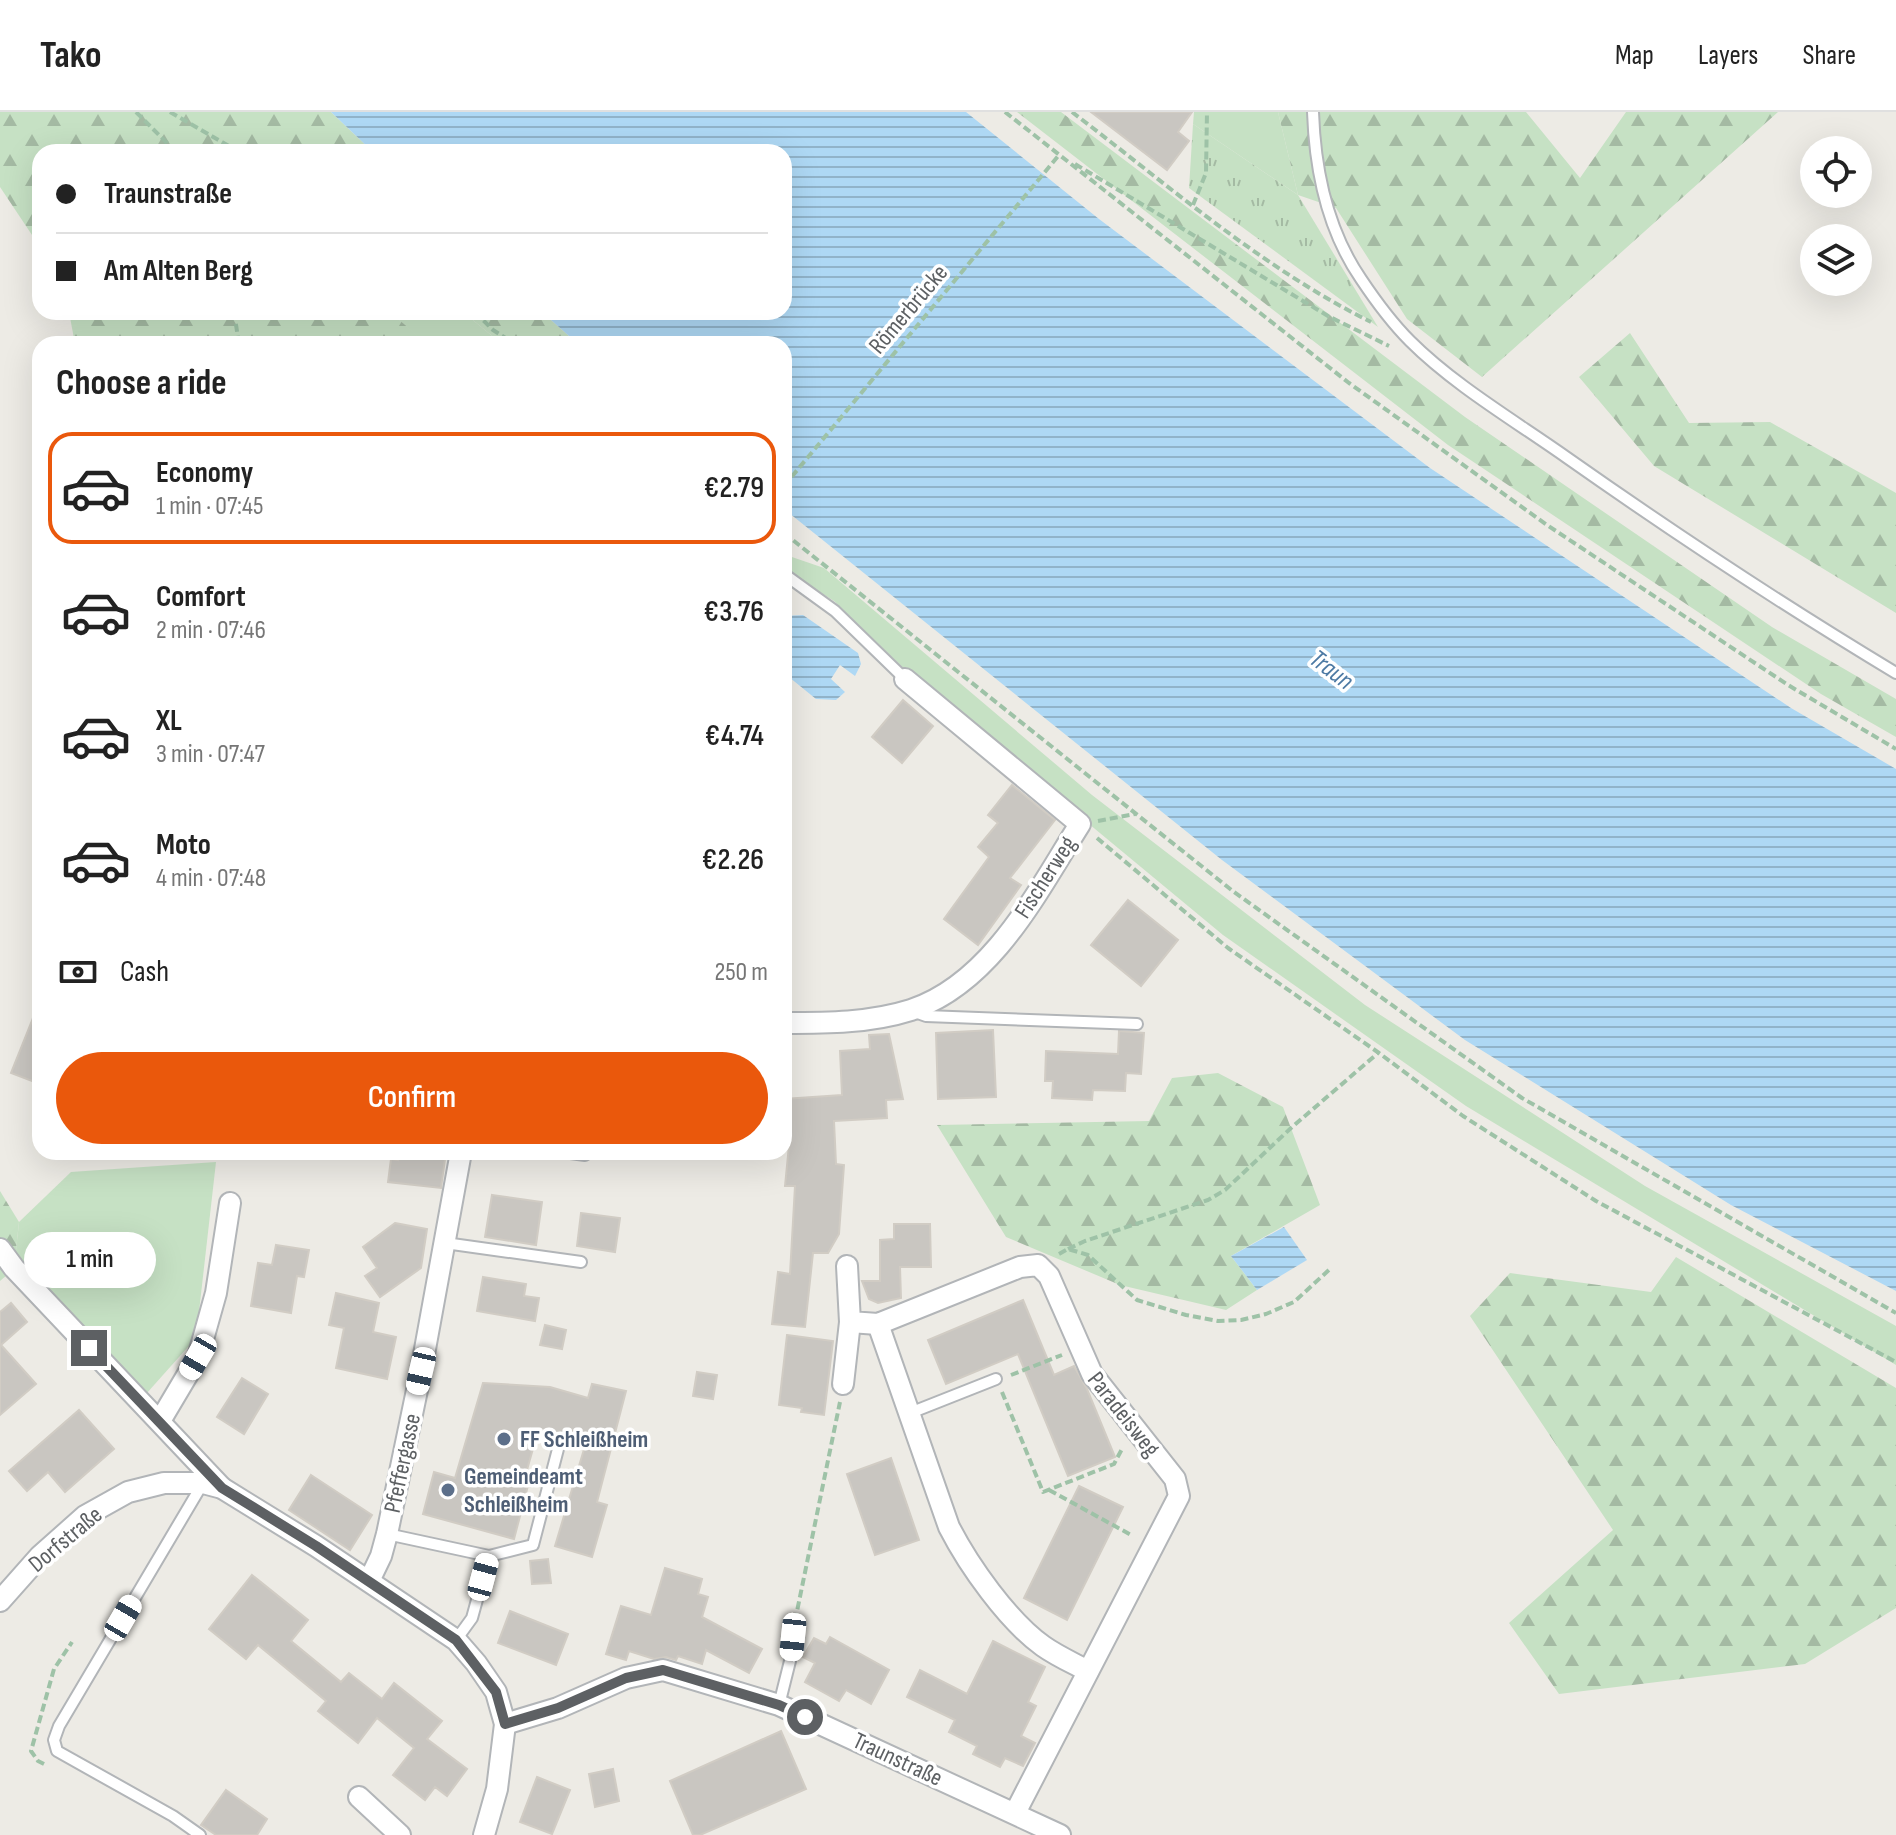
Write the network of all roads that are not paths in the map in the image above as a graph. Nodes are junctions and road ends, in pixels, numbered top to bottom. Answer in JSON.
{"nodes":[{"id":1,"x":1313,"y":112,"type":"edge"},
{"id":2,"x":792,"y":580,"type":"edge"},
{"id":3,"x":1896,"y":673,"type":"edge"},
{"id":4,"x":905,"y":679,"type":"joint"},
{"id":5,"x":910,"y":1010,"type":"junction"},
{"id":6,"x":792,"y":1023,"type":"edge"},
{"id":7,"x":1137,"y":1024,"type":"dead end"},
{"id":8,"x":460,"y":1160,"type":"edge"},
{"id":9,"x":230,"y":1203,"type":"dead end"},
{"id":10,"x":445,"y":1243,"type":"junction"},
{"id":11,"x":0,"y":1249,"type":"edge"},
{"id":12,"x":581,"y":1262,"type":"dead end"},
{"id":13,"x":847,"y":1266,"type":"dead end"},
{"id":14,"x":850,"y":1322,"type":"junction"},
{"id":15,"x":878,"y":1324,"type":"junction"},
{"id":16,"x":996,"y":1379,"type":"road end"},
{"id":17,"x":843,"y":1384,"type":"road end"},
{"id":18,"x":910,"y":1413,"type":"junction"},
{"id":19,"x":160,"y":1421,"type":"junction"},
{"id":20,"x":558,"y":1449,"type":"dead end"},
{"id":21,"x":213,"y":1486,"type":"junction"},
{"id":22,"x":387,"y":1534,"type":"junction"},
{"id":23,"x":489,"y":1556,"type":"junction"},
{"id":24,"x":369,"y":1581,"type":"junction"},
{"id":25,"x":0,"y":1601,"type":"edge"},
{"id":26,"x":793,"y":1637,"type":"road end"},
{"id":27,"x":456,"y":1640,"type":"junction"},
{"id":28,"x":1088,"y":1671,"type":"junction"},
{"id":29,"x":779,"y":1705,"type":"junction"},
{"id":30,"x":505,"y":1724,"type":"junction"},
{"id":31,"x":359,"y":1797,"type":"dead end"},
{"id":32,"x":1015,"y":1813,"type":"junction"},
{"id":33,"x":200,"y":1835,"type":"edge"},
{"id":34,"x":400,"y":1835,"type":"edge"},
{"id":35,"x":484,"y":1835,"type":"edge"},
{"id":36,"x":1060,"y":1835,"type":"edge"}],
"edges":[{"from":1,"to":3,"type":"lane"},
{"from":2,"to":4,"type":"lane"},
{"from":4,"to":5,"type":"street","name":"Fischerweg"},
{"from":5,"to":6,"type":"street","name":"Fischerweg"},
{"from":5,"to":7,"type":"lane","name":"Fischerweg"},
{"from":8,"to":10,"type":"street","name":"Pfeffergasse"},
{"from":9,"to":19,"type":"street"},
{"from":10,"to":12,"type":"lane"},
{"from":10,"to":22,"type":"street","name":"Pfeffergasse"},
{"from":11,"to":19,"type":"street"},
{"from":13,"to":14,"type":"street"},
{"from":14,"to":15,"type":"street"},
{"from":14,"to":17,"type":"street"},
{"from":15,"to":18,"type":"street"},
{"from":15,"to":28,"type":"street","name":"Paradeisweg"},
{"from":16,"to":18,"type":"lane"},
{"from":18,"to":28,"type":"street"},
{"from":19,"to":21,"type":"street"},
{"from":20,"to":23,"type":"lane"},
{"from":21,"to":24,"type":"street"},
{"from":21,"to":25,"type":"street","name":"Dorfstraße"},
{"from":21,"to":33,"type":"lane"},
{"from":22,"to":23,"type":"lane"},
{"from":22,"to":24,"type":"street","name":"Pfeffergasse"},
{"from":23,"to":27,"type":"lane"},
{"from":24,"to":27,"type":"street"},
{"from":26,"to":29,"type":"lane"},
{"from":27,"to":30,"type":"street"},
{"from":28,"to":32,"type":"street","name":"Paradeisweg"},
{"from":29,"to":30,"type":"street","name":"Traunstraße"},
{"from":29,"to":32,"type":"street","name":"Traunstraße"},
{"from":30,"to":35,"type":"street"},
{"from":31,"to":34,"type":"street"},
{"from":32,"to":36,"type":"street","name":"Traunstraße"}]}
